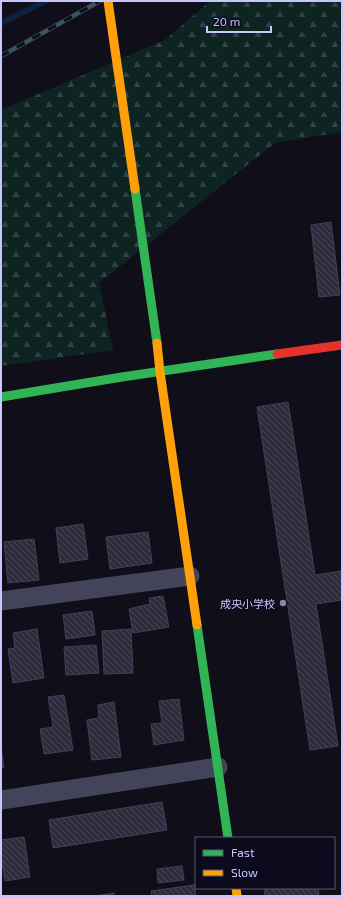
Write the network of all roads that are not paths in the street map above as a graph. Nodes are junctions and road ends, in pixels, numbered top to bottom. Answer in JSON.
{"nodes":[{"id":1,"x":108,"y":1,"type":"edge"},
{"id":2,"x":342,"y":345,"type":"edge"},
{"id":3,"x":160,"y":372,"type":"junction"},
{"id":4,"x":1,"y":397,"type":"edge"},
{"id":5,"x":190,"y":576,"type":"junction"},
{"id":6,"x":1,"y":601,"type":"edge"},
{"id":7,"x":218,"y":767,"type":"junction"},
{"id":8,"x":1,"y":800,"type":"edge"},
{"id":9,"x":228,"y":837,"type":"edge"}],
"edges":[{"from":1,"to":3,"type":"street"},
{"from":2,"to":3,"type":"street"},
{"from":3,"to":4,"type":"street"},
{"from":3,"to":5,"type":"street"},
{"from":5,"to":6,"type":"street"},
{"from":5,"to":7,"type":"street"},
{"from":7,"to":8,"type":"street"},
{"from":7,"to":9,"type":"street"}]}
